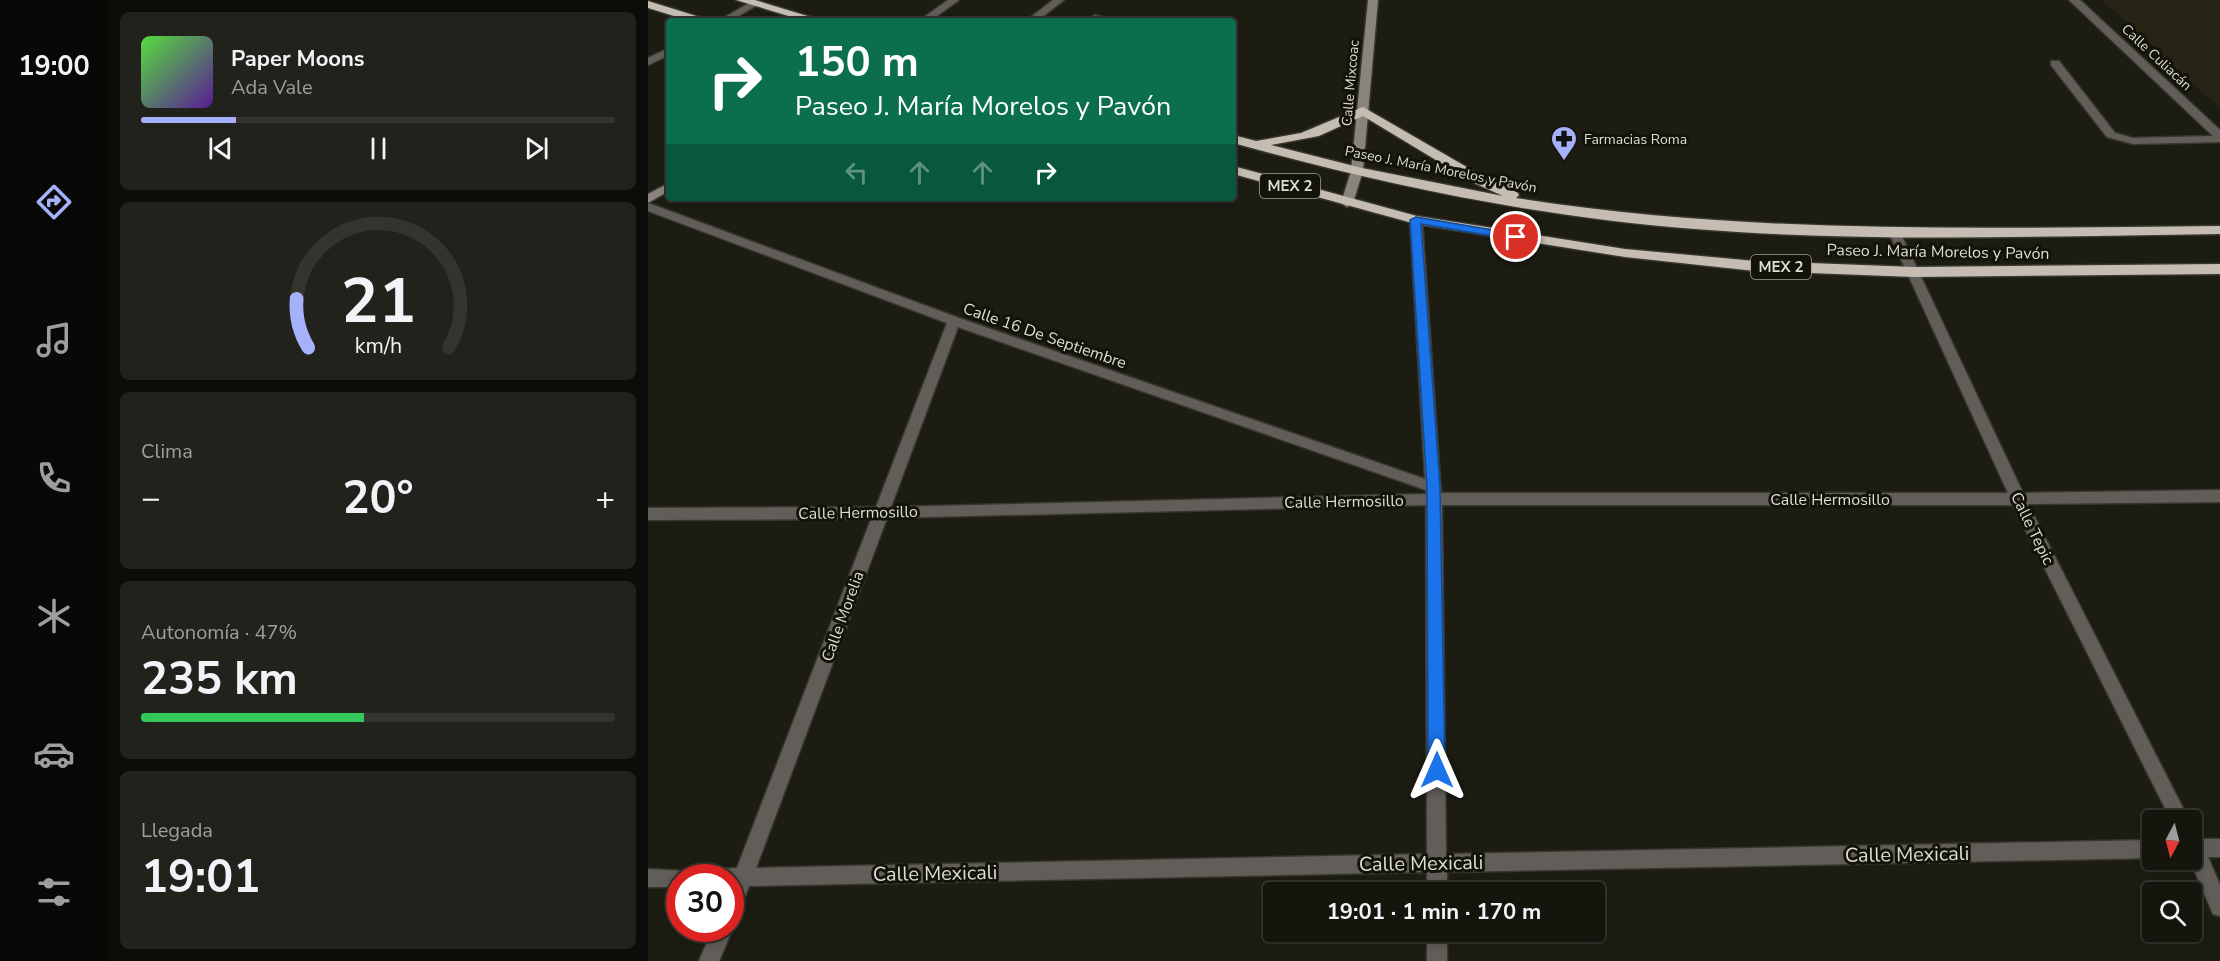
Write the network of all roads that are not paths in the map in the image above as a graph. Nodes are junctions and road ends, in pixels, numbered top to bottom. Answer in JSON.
{"nodes":[{"id":1,"x":742,"y":0,"type":"edge"},
{"id":2,"x":954,"y":0,"type":"edge"},
{"id":3,"x":1059,"y":0,"type":"edge"},
{"id":4,"x":1373,"y":0,"type":"edge"},
{"id":5,"x":2074,"y":0,"type":"edge"},
{"id":6,"x":757,"y":2,"type":"edge"},
{"id":7,"x":648,"y":4,"type":"edge"},
{"id":8,"x":692,"y":18,"type":"edge"},
{"id":9,"x":728,"y":18,"type":"edge"},
{"id":10,"x":808,"y":18,"type":"edge"},
{"id":11,"x":928,"y":18,"type":"edge"},
{"id":12,"x":1035,"y":18,"type":"edge"},
{"id":13,"x":666,"y":53,"type":"edge"},
{"id":14,"x":648,"y":62,"type":"edge"},
{"id":15,"x":2055,"y":63,"type":"dead end"},
{"id":16,"x":1363,"y":111,"type":"junction"},
{"id":17,"x":2220,"y":138,"type":"edge"},
{"id":18,"x":1239,"y":141,"type":"edge"},
{"id":19,"x":1236,"y":171,"type":"edge"},
{"id":20,"x":1357,"y":171,"type":"junction"},
{"id":21,"x":666,"y":188,"type":"edge"},
{"id":22,"x":648,"y":199,"type":"edge"},
{"id":23,"x":1347,"y":203,"type":"junction"},
{"id":24,"x":1531,"y":204,"type":"junction"},
{"id":25,"x":648,"y":207,"type":"edge"},
{"id":26,"x":1416,"y":220,"type":"junction"},
{"id":27,"x":2220,"y":230,"type":"edge"},
{"id":28,"x":1894,"y":231,"type":"junction"},
{"id":29,"x":2220,"y":269,"type":"edge"},
{"id":30,"x":1914,"y":272,"type":"junction"},
{"id":31,"x":954,"y":321,"type":"junction"},
{"id":32,"x":1434,"y":493,"type":"junction"},
{"id":33,"x":2220,"y":496,"type":"edge"},
{"id":34,"x":2018,"y":499,"type":"junction"},
{"id":35,"x":650,"y":513,"type":"edge"},
{"id":36,"x":880,"y":513,"type":"junction"},
{"id":37,"x":2175,"y":810,"type":"edge"},
{"id":38,"x":2202,"y":847,"type":"edge"},
{"id":39,"x":2220,"y":848,"type":"edge"},
{"id":40,"x":2142,"y":849,"type":"edge"},
{"id":41,"x":1438,"y":863,"type":"junction"},
{"id":42,"x":2202,"y":868,"type":"edge"},
{"id":43,"x":745,"y":876,"type":"joint"},
{"id":44,"x":648,"y":878,"type":"edge"},
{"id":45,"x":666,"y":878,"type":"edge"},
{"id":46,"x":1437,"y":882,"type":"edge"},
{"id":47,"x":2220,"y":906,"type":"edge"},
{"id":48,"x":717,"y":942,"type":"edge"},
{"id":49,"x":1437,"y":942,"type":"edge"},
{"id":50,"x":709,"y":961,"type":"edge"},
{"id":51,"x":1437,"y":961,"type":"edge"}],
"edges":[{"from":1,"to":6,"type":"highway"},
{"from":2,"to":11,"type":"street"},
{"from":3,"to":12,"type":"street"},
{"from":4,"to":16,"type":"main road","name":"Calle Mixcoac"},
{"from":5,"to":17,"type":"street","name":"Calle Culiacán"},
{"from":6,"to":9,"type":"street"},
{"from":6,"to":10,"type":"highway"},
{"from":7,"to":8,"type":"highway"},
{"from":13,"to":14,"type":"street"},
{"from":15,"to":17,"type":"street"},
{"from":16,"to":18,"type":"highway"},
{"from":16,"to":20,"type":"main road","name":"Calle Mixcoac"},
{"from":16,"to":24,"type":"highway"},
{"from":18,"to":20,"type":"highway","name":"Paseo J. María Morelos y Pavón","number":"MEX 2"},
{"from":19,"to":23,"type":"highway","name":"Paseo J. María Morelos y Pavón","number":"MEX 2"},
{"from":20,"to":23,"type":"main road","name":"Calle Mixcoac"},
{"from":20,"to":24,"type":"highway","name":"Paseo J. María Morelos y Pavón","number":"MEX 2"},
{"from":21,"to":22,"type":"main road"},
{"from":23,"to":26,"type":"highway","name":"Paseo J. María Morelos y Pavón","number":"MEX 2"},
{"from":24,"to":28,"type":"highway","name":"Paseo J. María Morelos y Pavón","number":"MEX 2"},
{"from":25,"to":31,"type":"street","name":"Calle 16 De Septiembre"},
{"from":26,"to":30,"type":"highway","name":"Paseo J. María Morelos y Pavón","number":"MEX 2"},
{"from":26,"to":32,"type":"street"},
{"from":27,"to":28,"type":"highway","name":"Paseo J. María Morelos y Pavón","number":"MEX 2"},
{"from":28,"to":30,"type":"street","name":"Calle Tepic"},
{"from":29,"to":30,"type":"highway","name":"Paseo J. María Morelos y Pavón","number":"MEX 2"},
{"from":30,"to":34,"type":"street","name":"Calle Tepic"},
{"from":31,"to":32,"type":"street","name":"Calle 16 De Septiembre"},
{"from":31,"to":36,"type":"street","name":"Calle Morelia"},
{"from":32,"to":34,"type":"street","name":"Calle Hermosillo"},
{"from":32,"to":36,"type":"street","name":"Calle Hermosillo"},
{"from":32,"to":41,"type":"street"},
{"from":33,"to":34,"type":"street","name":"Calle Hermosillo"},
{"from":34,"to":37,"type":"street","name":"Calle Tepic"},
{"from":35,"to":36,"type":"street","name":"Calle Hermosillo"},
{"from":36,"to":43,"type":"street","name":"Calle Morelia"},
{"from":38,"to":39,"type":"street"},
{"from":40,"to":41,"type":"street","name":"Calle Mexicali"},
{"from":41,"to":43,"type":"street","name":"Calle Mexicali"},
{"from":41,"to":46,"type":"street"},
{"from":42,"to":47,"type":"street"},
{"from":44,"to":45,"type":"street"},
{"from":48,"to":50,"type":"street"},
{"from":49,"to":51,"type":"street"}]}
